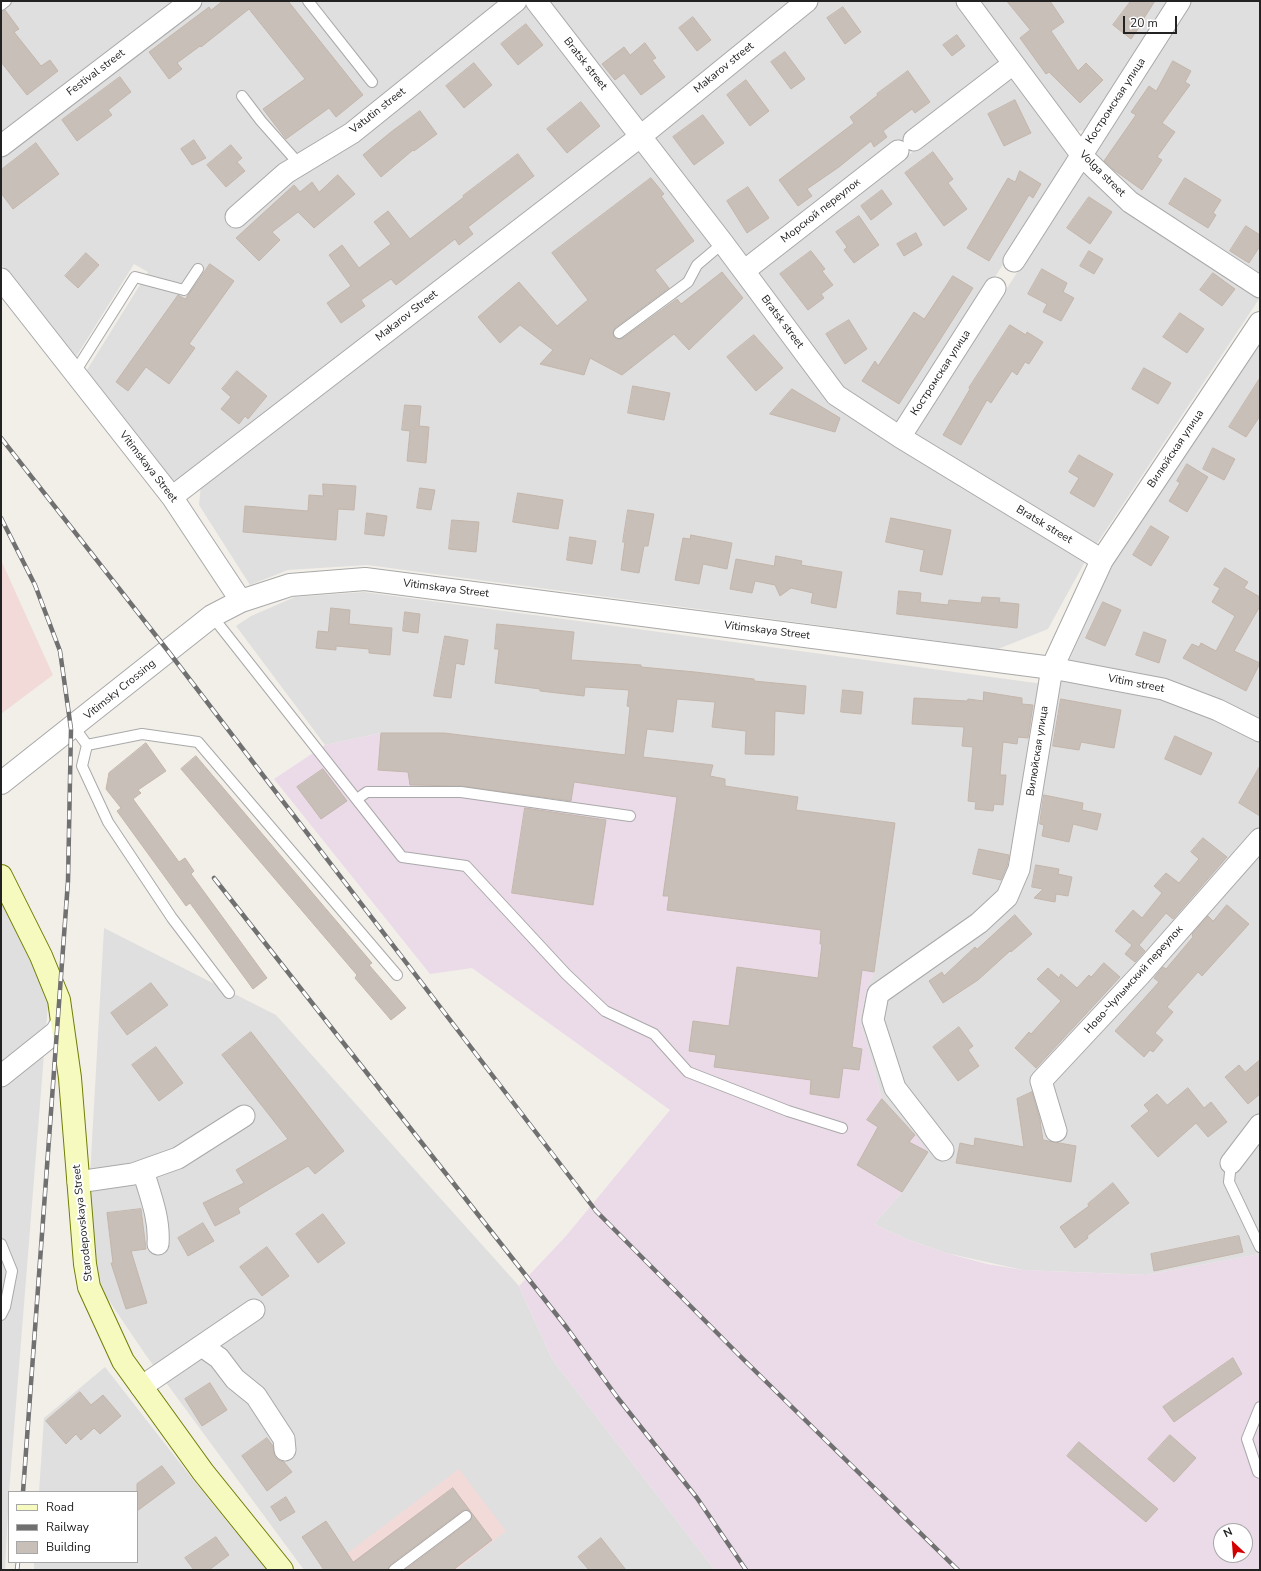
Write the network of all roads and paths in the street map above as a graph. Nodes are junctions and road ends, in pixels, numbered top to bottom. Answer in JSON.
{"nodes":[{"id":1,"x":6,"y":1,"type":"edge"},
{"id":2,"x":191,"y":1,"type":"edge"},
{"id":3,"x":308,"y":1,"type":"edge"},
{"id":4,"x":516,"y":1,"type":"edge"},
{"id":5,"x":536,"y":1,"type":"edge"},
{"id":6,"x":808,"y":1,"type":"edge"},
{"id":7,"x":967,"y":1,"type":"edge"},
{"id":8,"x":1180,"y":1,"type":"edge"},
{"id":9,"x":1,"y":5,"type":"edge"},
{"id":10,"x":1013,"y":64,"type":"junction"},
{"id":11,"x":372,"y":82,"type":"dead end"},
{"id":12,"x":242,"y":96,"type":"dead end"},
{"id":13,"x":641,"y":136,"type":"junction"},
{"id":14,"x":1,"y":146,"type":"edge"},
{"id":15,"x":1081,"y":156,"type":"junction"},
{"id":16,"x":300,"y":165,"type":"junction"},
{"id":17,"x":236,"y":217,"type":"dead end"},
{"id":18,"x":723,"y":243,"type":"junction"},
{"id":19,"x":1014,"y":261,"type":"dead end"},
{"id":20,"x":198,"y":270,"type":"dead end"},
{"id":21,"x":744,"y":272,"type":"junction"},
{"id":22,"x":1,"y":279,"type":"edge"},
{"id":23,"x":1260,"y":287,"type":"edge"},
{"id":24,"x":995,"y":288,"type":"dead end"},
{"id":25,"x":1260,"y":323,"type":"edge"},
{"id":26,"x":619,"y":333,"type":"dead end"},
{"id":27,"x":74,"y":372,"type":"junction"},
{"id":28,"x":900,"y":437,"type":"junction"},
{"id":29,"x":172,"y":497,"type":"junction"},
{"id":30,"x":1102,"y":560,"type":"junction"},
{"id":31,"x":241,"y":601,"type":"junction"},
{"id":32,"x":212,"y":616,"type":"junction"},
{"id":33,"x":1052,"y":668,"type":"junction"},
{"id":34,"x":74,"y":727,"type":"junction"},
{"id":35,"x":1260,"y":731,"type":"edge"},
{"id":36,"x":87,"y":745,"type":"junction"},
{"id":37,"x":1,"y":783,"type":"edge"},
{"id":38,"x":357,"y":799,"type":"junction"},
{"id":39,"x":630,"y":816,"type":"dead end"},
{"id":40,"x":1260,"y":839,"type":"edge"},
{"id":41,"x":1,"y":876,"type":"edge"},
{"id":42,"x":396,"y":975,"type":"dead end"},
{"id":43,"x":229,"y":993,"type":"dead end"},
{"id":44,"x":62,"y":1022,"type":"junction"},
{"id":45,"x":1,"y":1076,"type":"edge"},
{"id":46,"x":244,"y":1116,"type":"dead end"},
{"id":47,"x":1260,"y":1124,"type":"edge"},
{"id":48,"x":842,"y":1128,"type":"dead end"},
{"id":49,"x":1056,"y":1132,"type":"dead end"},
{"id":50,"x":943,"y":1150,"type":"dead end"},
{"id":51,"x":1232,"y":1163,"type":"joint"},
{"id":52,"x":143,"y":1171,"type":"junction"},
{"id":53,"x":78,"y":1182,"type":"junction"},
{"id":54,"x":1,"y":1244,"type":"edge"},
{"id":55,"x":158,"y":1244,"type":"dead end"},
{"id":56,"x":1260,"y":1247,"type":"edge"},
{"id":57,"x":254,"y":1310,"type":"dead end"},
{"id":58,"x":1,"y":1315,"type":"edge"},
{"id":59,"x":202,"y":1346,"type":"junction"},
{"id":60,"x":141,"y":1387,"type":"junction"},
{"id":61,"x":1260,"y":1407,"type":"edge"},
{"id":62,"x":285,"y":1450,"type":"dead end"},
{"id":63,"x":1260,"y":1474,"type":"edge"},
{"id":64,"x":466,"y":1516,"type":"dead end"},
{"id":65,"x":282,"y":1570,"type":"edge"},
{"id":66,"x":394,"y":1570,"type":"edge"}],
"edges":[{"from":1,"to":9,"type":"lane"},
{"from":2,"to":14,"type":"street","name":"Festival street"},
{"from":3,"to":11,"type":"lane"},
{"from":4,"to":16,"type":"street","name":"Vatutin street"},
{"from":5,"to":13,"type":"street","name":"Bratsk street"},
{"from":6,"to":13,"type":"street","name":"Makarov street"},
{"from":7,"to":10,"type":"street","name":"Volga street"},
{"from":8,"to":15,"type":"street","name":"Костромская улица"},
{"from":10,"to":15,"type":"street","name":"Volga street"},
{"from":10,"to":21,"type":"street","name":"Морской переулок"},
{"from":12,"to":16,"type":"lane"},
{"from":13,"to":18,"type":"street","name":"Bratsk street"},
{"from":13,"to":29,"type":"street","name":"Makarov Street"},
{"from":15,"to":19,"type":"street","name":"Костромская улица"},
{"from":15,"to":23,"type":"street","name":"Volga street"},
{"from":16,"to":17,"type":"street","name":"Vatutin street"},
{"from":18,"to":21,"type":"street","name":"Bratsk street"},
{"from":18,"to":26,"type":"lane"},
{"from":20,"to":27,"type":"lane"},
{"from":21,"to":28,"type":"street","name":"Bratsk street"},
{"from":22,"to":27,"type":"street","name":"Vitimskaya Street"},
{"from":24,"to":28,"type":"street","name":"Костромская улица"},
{"from":25,"to":30,"type":"street","name":"Вилюйская улица"},
{"from":27,"to":29,"type":"street","name":"Vitimskaya Street"},
{"from":28,"to":30,"type":"street","name":"Bratsk street"},
{"from":29,"to":31,"type":"street","name":"Vitimskaya Street"},
{"from":30,"to":33,"type":"street","name":"Вилюйская улица"},
{"from":31,"to":32,"type":"street","name":"Vitimsky Crossing"},
{"from":31,"to":33,"type":"street","name":"Vitimskaya Street"},
{"from":32,"to":34,"type":"street","name":"Vitimsky Crossing"},
{"from":32,"to":38,"type":"lane"},
{"from":33,"to":35,"type":"street","name":"Vitim street"},
{"from":33,"to":50,"type":"street","name":"Вилюйская улица"},
{"from":34,"to":36,"type":"lane"},
{"from":34,"to":37,"type":"street","name":"Vitimsky Crossing"},
{"from":36,"to":42,"type":"lane"},
{"from":36,"to":43,"type":"lane"},
{"from":38,"to":39,"type":"lane"},
{"from":38,"to":48,"type":"lane"},
{"from":40,"to":49,"type":"street","name":"Ново-Чулымский переулок"},
{"from":41,"to":44,"type":"main road","name":"Starodepovskaya Street"},
{"from":44,"to":45,"type":"street"},
{"from":44,"to":53,"type":"main road","name":"Starodepovskaya Street"},
{"from":46,"to":52,"type":"street"},
{"from":47,"to":51,"type":"street"},
{"from":51,"to":56,"type":"lane"},
{"from":52,"to":53,"type":"street"},
{"from":52,"to":55,"type":"street"},
{"from":53,"to":60,"type":"main road","name":"Starodepovskaya Street"},
{"from":54,"to":58,"type":"lane"},
{"from":57,"to":59,"type":"street"},
{"from":59,"to":60,"type":"street"},
{"from":59,"to":62,"type":"street"},
{"from":60,"to":65,"type":"main road","name":"Starodepovskaya Street"},
{"from":61,"to":63,"type":"lane"},
{"from":64,"to":66,"type":"lane"}]}
